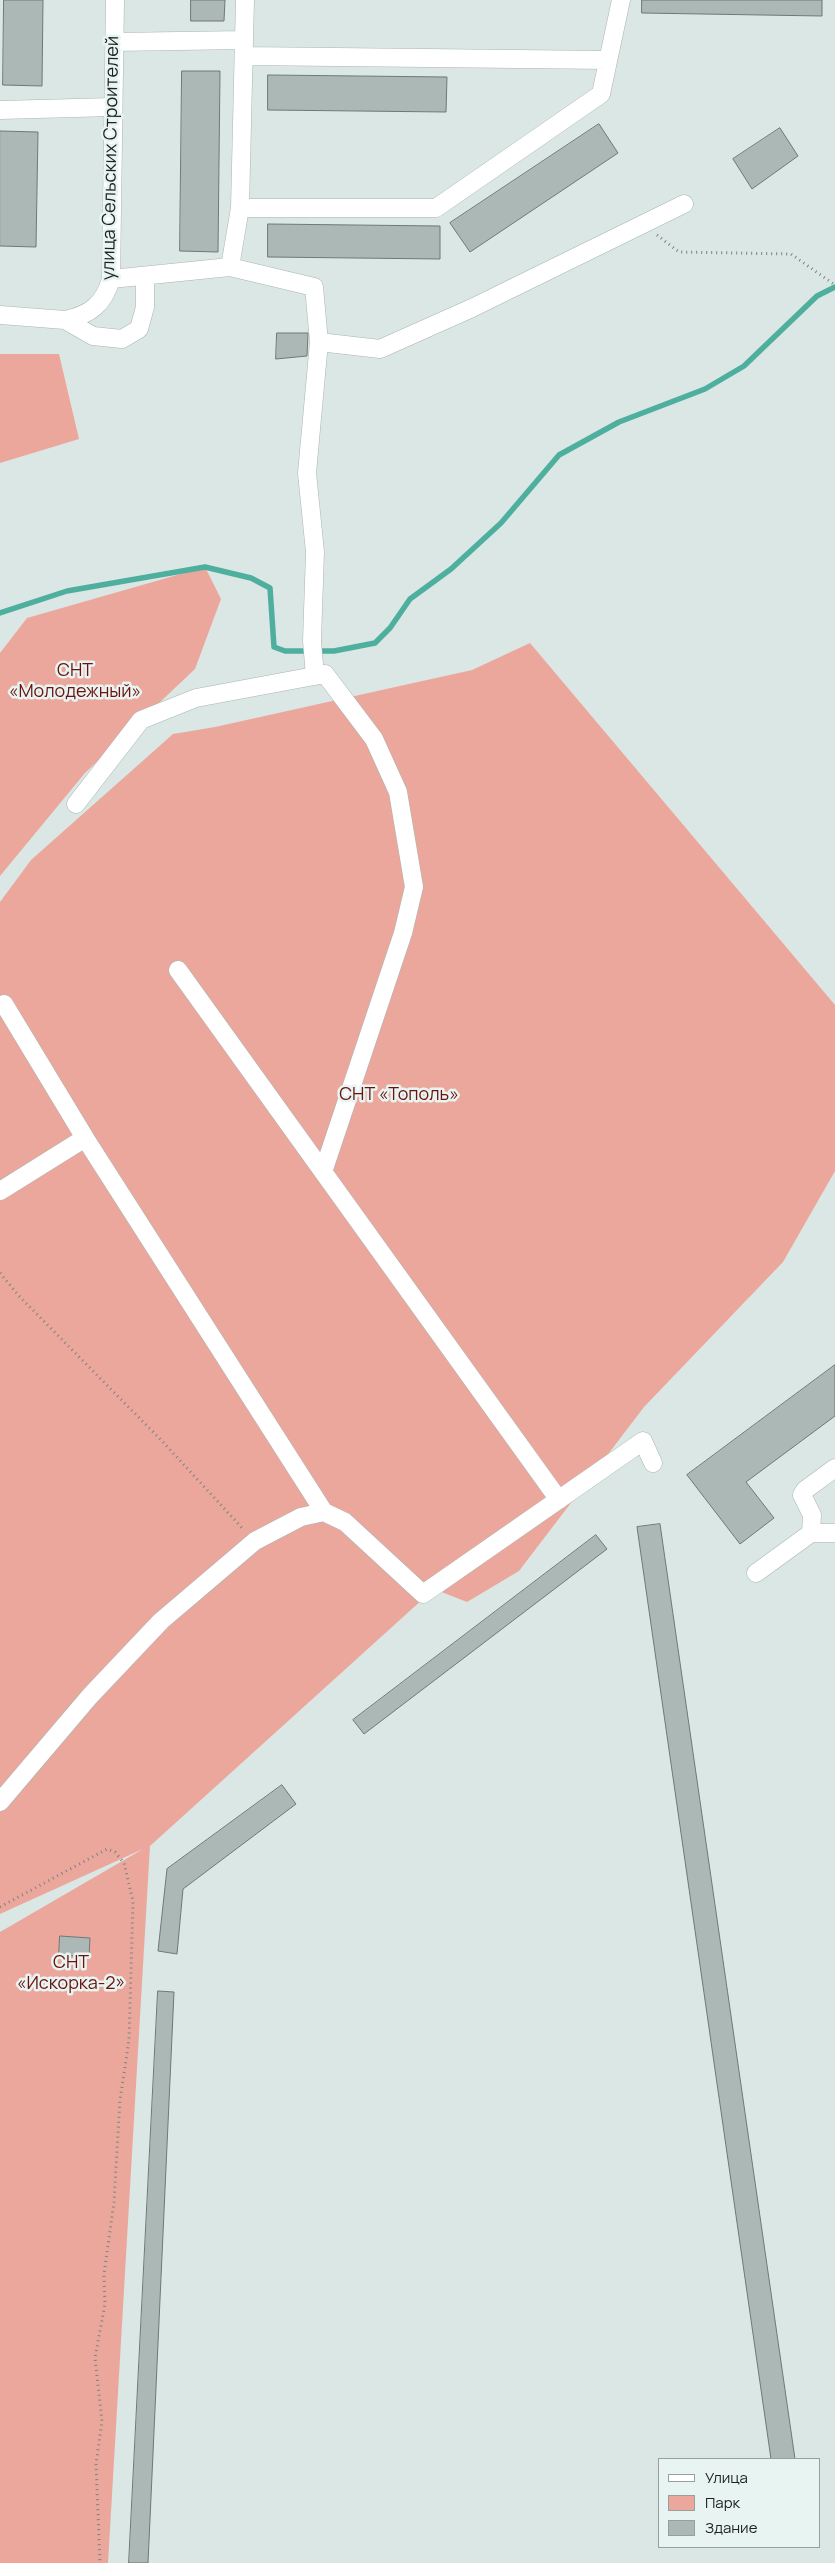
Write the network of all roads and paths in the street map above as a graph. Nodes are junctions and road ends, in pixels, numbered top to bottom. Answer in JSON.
{"nodes":[{"id":1,"x":115,"y":0,"type":"edge"},
{"id":2,"x":245,"y":0,"type":"edge"},
{"id":3,"x":621,"y":0,"type":"edge"},
{"id":4,"x":114,"y":42,"type":"junction"},
{"id":5,"x":244,"y":48,"type":"junction"},
{"id":6,"x":608,"y":60,"type":"junction"},
{"id":7,"x":113,"y":107,"type":"junction"},
{"id":8,"x":0,"y":110,"type":"edge"},
{"id":9,"x":684,"y":204,"type":"dead end"},
{"id":10,"x":240,"y":208,"type":"junction"},
{"id":11,"x":643,"y":224,"type":"junction"},
{"id":12,"x":230,"y":267,"type":"junction"},
{"id":13,"x":145,"y":276,"type":"junction"},
{"id":14,"x":111,"y":280,"type":"junction"},
{"id":15,"x":835,"y":285,"type":"edge"},
{"id":16,"x":0,"y":315,"type":"edge"},
{"id":17,"x":65,"y":320,"type":"junction"},
{"id":18,"x":319,"y":342,"type":"junction"},
{"id":19,"x":314,"y":670,"type":"junction"},
{"id":20,"x":76,"y":804,"type":"dead end"},
{"id":21,"x":178,"y":970,"type":"dead end"},
{"id":22,"x":4,"y":1004,"type":"dead end"},
{"id":23,"x":85,"y":1138,"type":"junction"},
{"id":24,"x":323,"y":1172,"type":"junction"},
{"id":25,"x":0,"y":1191,"type":"edge"},
{"id":26,"x":0,"y":1273,"type":"edge"},
{"id":27,"x":653,"y":1463,"type":"dead end"},
{"id":28,"x":835,"y":1468,"type":"edge"},
{"id":29,"x":559,"y":1500,"type":"junction"},
{"id":30,"x":324,"y":1512,"type":"junction"},
{"id":31,"x":811,"y":1533,"type":"junction"},
{"id":32,"x":835,"y":1533,"type":"edge"},
{"id":33,"x":255,"y":1541,"type":"junction"},
{"id":34,"x":756,"y":1573,"type":"dead end"},
{"id":35,"x":0,"y":1802,"type":"edge"},
{"id":36,"x":0,"y":1907,"type":"edge"},
{"id":37,"x":100,"y":2563,"type":"edge"}],
"edges":[{"from":1,"to":4,"type":"street","name":"улица Сельских Строителей"},
{"from":2,"to":5,"type":"street"},
{"from":3,"to":6,"type":"street"},
{"from":4,"to":5,"type":"street"},
{"from":4,"to":7,"type":"street","name":"улица Сельских Строителей"},
{"from":5,"to":6,"type":"street"},
{"from":5,"to":10,"type":"street"},
{"from":6,"to":10,"type":"street"},
{"from":7,"to":8,"type":"street"},
{"from":7,"to":14,"type":"street","name":"улица Сельских Строителей"},
{"from":9,"to":11,"type":"street"},
{"from":10,"to":12,"type":"street"},
{"from":11,"to":15,"type":"path"},
{"from":11,"to":18,"type":"street"},
{"from":12,"to":13,"type":"street"},
{"from":12,"to":18,"type":"street"},
{"from":13,"to":14,"type":"street"},
{"from":13,"to":17,"type":"street"},
{"from":14,"to":17,"type":"street","name":"улица Сельских Строителей"},
{"from":16,"to":17,"type":"street"},
{"from":18,"to":19,"type":"street"},
{"from":19,"to":20,"type":"street"},
{"from":19,"to":24,"type":"street"},
{"from":21,"to":24,"type":"street"},
{"from":22,"to":23,"type":"street"},
{"from":23,"to":25,"type":"street"},
{"from":23,"to":30,"type":"street"},
{"from":24,"to":29,"type":"street"},
{"from":26,"to":33,"type":"path"},
{"from":27,"to":29,"type":"street"},
{"from":28,"to":31,"type":"street"},
{"from":29,"to":30,"type":"street"},
{"from":30,"to":33,"type":"street"},
{"from":31,"to":32,"type":"street"},
{"from":31,"to":34,"type":"street"},
{"from":33,"to":35,"type":"street"},
{"from":36,"to":37,"type":"path"}]}
